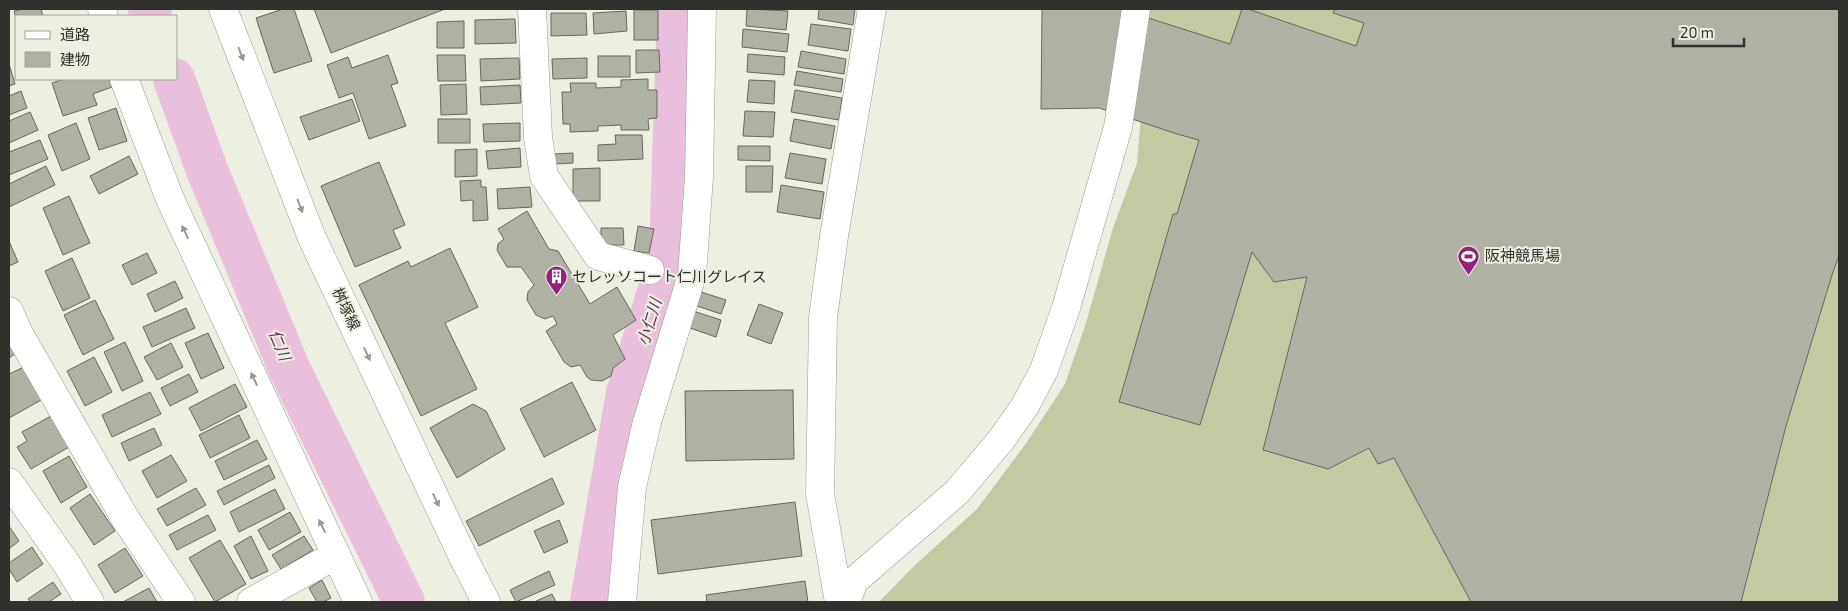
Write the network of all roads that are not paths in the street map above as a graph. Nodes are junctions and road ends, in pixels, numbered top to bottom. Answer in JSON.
{"nodes":[{"id":1,"x":225,"y":9,"type":"edge"},
{"id":2,"x":532,"y":9,"type":"edge"},
{"id":3,"x":702,"y":9,"type":"edge"},
{"id":4,"x":872,"y":9,"type":"edge"},
{"id":5,"x":1136,"y":9,"type":"edge"},
{"id":6,"x":124,"y":80,"type":"edge"},
{"id":7,"x":650,"y":270,"type":"dead end"},
{"id":8,"x":9,"y":311,"type":"edge"},
{"id":9,"x":9,"y":482,"type":"edge"},
{"id":10,"x":336,"y":555,"type":"junction"},
{"id":11,"x":90,"y":602,"type":"edge"},
{"id":12,"x":180,"y":602,"type":"edge"},
{"id":13,"x":251,"y":602,"type":"edge"},
{"id":14,"x":358,"y":602,"type":"edge"},
{"id":15,"x":486,"y":602,"type":"edge"},
{"id":16,"x":622,"y":602,"type":"edge"},
{"id":17,"x":839,"y":602,"type":"edge"},
{"id":18,"x":846,"y":602,"type":"edge"}],
"edges":[{"from":1,"to":15,"type":"street","name":"桝塚線","one_way":true},
{"from":2,"to":7,"type":"street"},
{"from":3,"to":16,"type":"street"},
{"from":4,"to":17,"type":"street"},
{"from":5,"to":18,"type":"street"},
{"from":10,"to":6,"type":"street","one_way":true},
{"from":8,"to":12,"type":"street"},
{"from":9,"to":11,"type":"street"},
{"from":10,"to":13,"type":"street"},
{"from":10,"to":14,"type":"street"}]}
